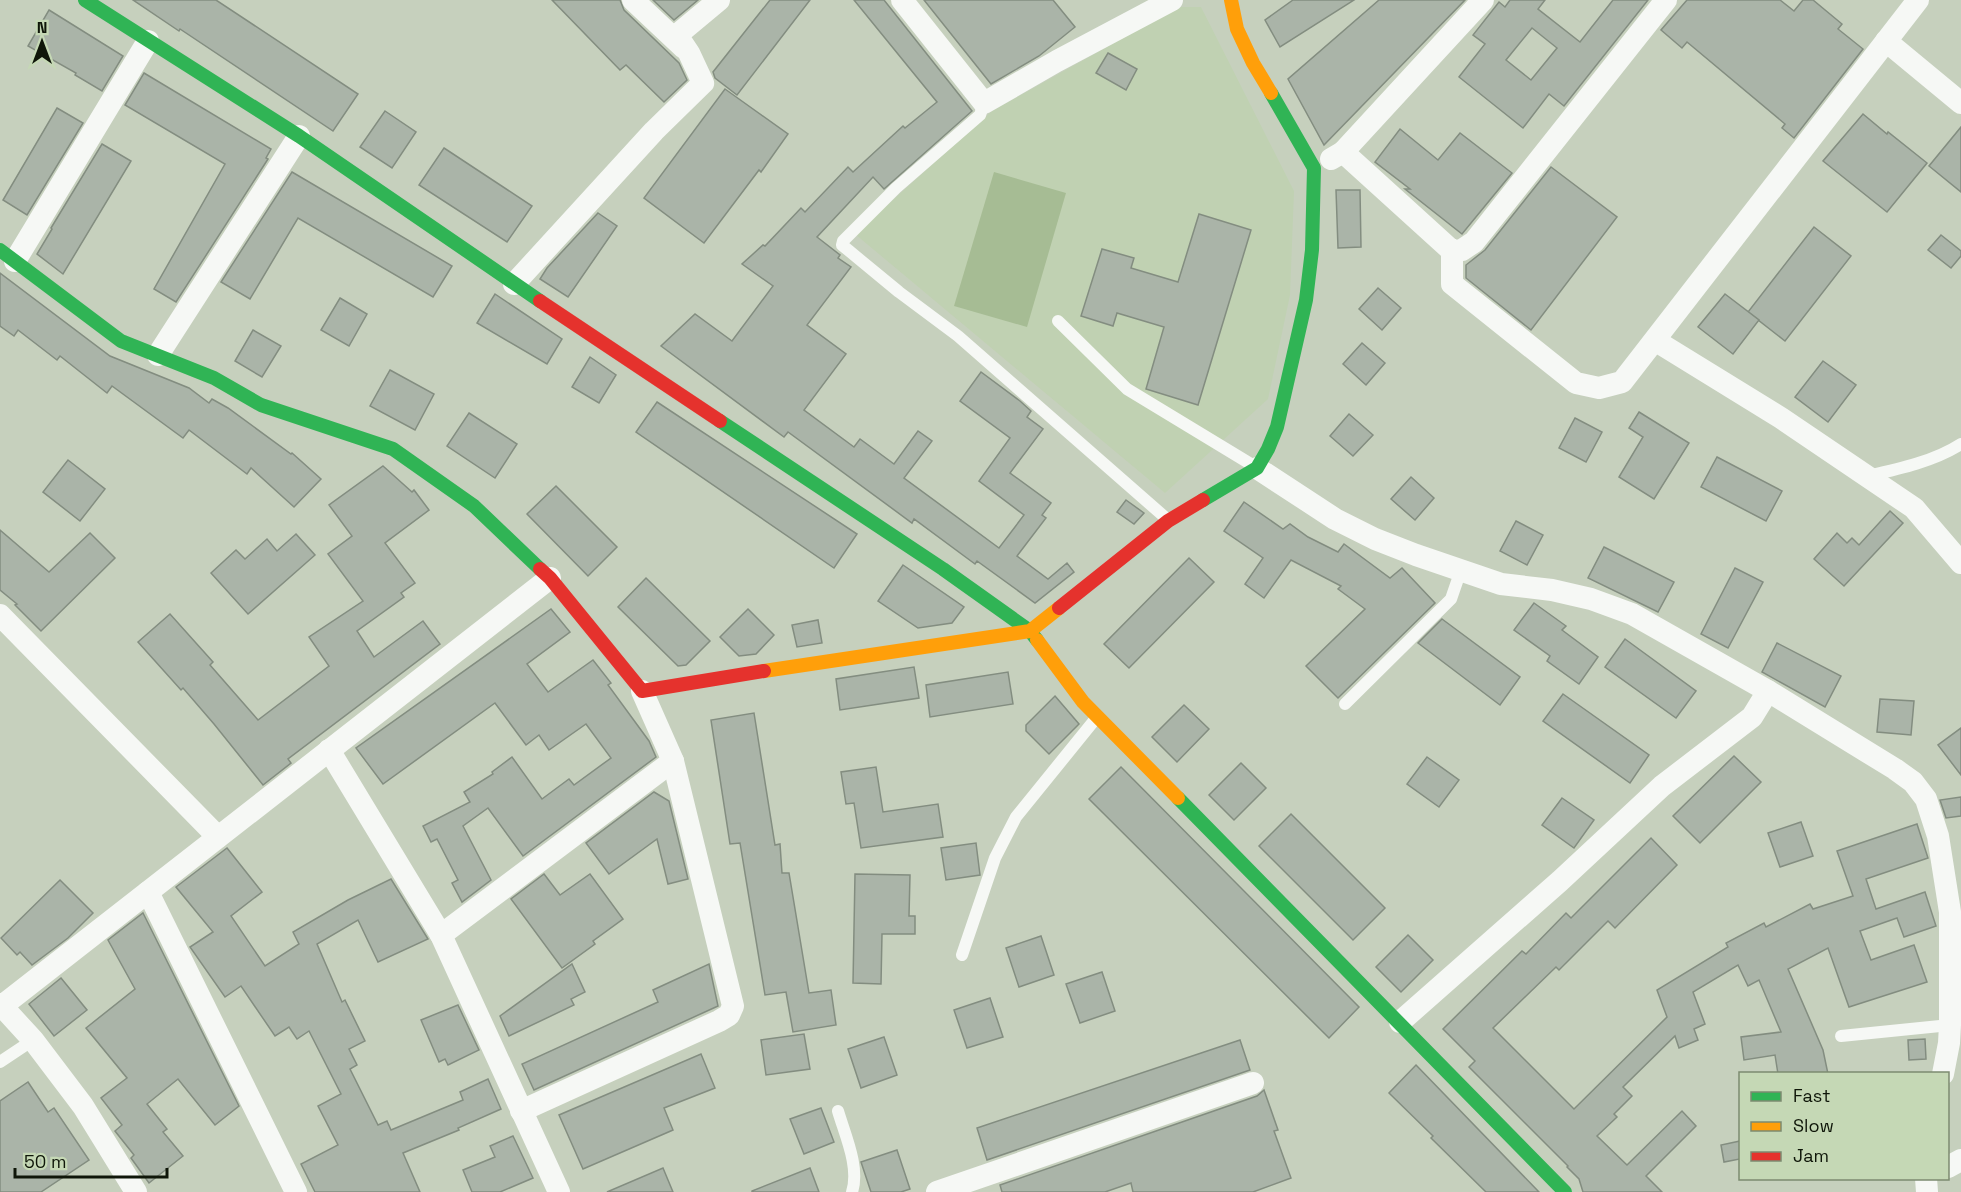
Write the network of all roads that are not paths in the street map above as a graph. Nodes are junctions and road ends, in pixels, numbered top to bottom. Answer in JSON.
{"nodes":[{"id":1,"x":85,"y":0,"type":"edge"},
{"id":2,"x":633,"y":0,"type":"edge"},
{"id":3,"x":719,"y":0,"type":"edge"},
{"id":4,"x":902,"y":0,"type":"edge"},
{"id":5,"x":1172,"y":0,"type":"edge"},
{"id":6,"x":1231,"y":0,"type":"edge"},
{"id":7,"x":1484,"y":0,"type":"edge"},
{"id":8,"x":1666,"y":0,"type":"edge"},
{"id":9,"x":1918,"y":0,"type":"edge"},
{"id":10,"x":148,"y":41,"type":"junction"},
{"id":11,"x":1886,"y":41,"type":"junction"},
{"id":12,"x":689,"y":53,"type":"junction"},
{"id":13,"x":984,"y":103,"type":"junction"},
{"id":14,"x":1961,"y":104,"type":"edge"},
{"id":15,"x":299,"y":136,"type":"junction"},
{"id":16,"x":1343,"y":152,"type":"junction"},
{"id":17,"x":1314,"y":168,"type":"junction"},
{"id":18,"x":1452,"y":251,"type":"junction"},
{"id":19,"x":8,"y":255,"type":"edge"},
{"id":20,"x":514,"y":284,"type":"junction"},
{"id":21,"x":1058,"y":321,"type":"dead end"},
{"id":22,"x":1656,"y":340,"type":"junction"},
{"id":23,"x":158,"y":355,"type":"junction"},
{"id":24,"x":1961,"y":444,"type":"edge"},
{"id":25,"x":1257,"y":468,"type":"junction"},
{"id":26,"x":1867,"y":476,"type":"junction"},
{"id":27,"x":1168,"y":520,"type":"junction"},
{"id":28,"x":1961,"y":563,"type":"edge"},
{"id":29,"x":1461,"y":570,"type":"junction"},
{"id":30,"x":550,"y":578,"type":"junction"},
{"id":31,"x":0,"y":615,"type":"edge"},
{"id":32,"x":1030,"y":631,"type":"junction"},
{"id":33,"x":642,"y":692,"type":"junction"},
{"id":34,"x":1768,"y":692,"type":"junction"},
{"id":35,"x":1345,"y":704,"type":"dead end"},
{"id":36,"x":1098,"y":716,"type":"junction"},
{"id":37,"x":329,"y":750,"type":"junction"},
{"id":38,"x":673,"y":761,"type":"junction"},
{"id":39,"x":218,"y":837,"type":"junction"},
{"id":40,"x":148,"y":892,"type":"junction"},
{"id":41,"x":441,"y":935,"type":"junction"},
{"id":42,"x":962,"y":955,"type":"dead end"},
{"id":43,"x":1,"y":1005,"type":"edge"},
{"id":44,"x":1400,"y":1022,"type":"junction"},
{"id":45,"x":1950,"y":1026,"type":"junction"},
{"id":46,"x":1841,"y":1036,"type":"dead end"},
{"id":47,"x":33,"y":1040,"type":"junction"},
{"id":48,"x":0,"y":1062,"type":"edge"},
{"id":49,"x":1943,"y":1072,"type":"edge"},
{"id":50,"x":1253,"y":1083,"type":"dead end"},
{"id":51,"x":521,"y":1111,"type":"junction"},
{"id":52,"x":838,"y":1111,"type":"dead end"},
{"id":53,"x":136,"y":1192,"type":"edge"},
{"id":54,"x":296,"y":1192,"type":"edge"},
{"id":55,"x":559,"y":1192,"type":"edge"},
{"id":56,"x":852,"y":1192,"type":"edge"},
{"id":57,"x":937,"y":1192,"type":"edge"},
{"id":58,"x":1565,"y":1192,"type":"edge"}],
"edges":[{"from":1,"to":10,"type":"street"},
{"from":2,"to":12,"type":"street"},
{"from":3,"to":12,"type":"street"},
{"from":4,"to":13,"type":"street"},
{"from":5,"to":13,"type":"street"},
{"from":6,"to":17,"type":"street"},
{"from":7,"to":16,"type":"street"},
{"from":8,"to":18,"type":"street"},
{"from":9,"to":11,"type":"street"},
{"from":10,"to":15,"type":"street"},
{"from":10,"to":19,"type":"street"},
{"from":11,"to":14,"type":"street"},
{"from":11,"to":22,"type":"street"},
{"from":12,"to":20,"type":"street"},
{"from":13,"to":27,"type":"lane"},
{"from":15,"to":20,"type":"street"},
{"from":15,"to":23,"type":"street"},
{"from":16,"to":17,"type":"street"},
{"from":16,"to":18,"type":"street"},
{"from":17,"to":25,"type":"street"},
{"from":18,"to":22,"type":"street"},
{"from":19,"to":23,"type":"street"},
{"from":20,"to":32,"type":"street"},
{"from":21,"to":25,"type":"lane"},
{"from":22,"to":26,"type":"street"},
{"from":23,"to":30,"type":"street"},
{"from":24,"to":26,"type":"lane"},
{"from":25,"to":27,"type":"street"},
{"from":25,"to":29,"type":"street"},
{"from":26,"to":28,"type":"street"},
{"from":27,"to":32,"type":"street"},
{"from":29,"to":34,"type":"street"},
{"from":29,"to":35,"type":"lane"},
{"from":30,"to":33,"type":"street"},
{"from":30,"to":37,"type":"street"},
{"from":31,"to":39,"type":"street"},
{"from":32,"to":33,"type":"street"},
{"from":32,"to":36,"type":"street"},
{"from":33,"to":38,"type":"street"},
{"from":34,"to":44,"type":"street"},
{"from":34,"to":45,"type":"street"},
{"from":36,"to":42,"type":"lane"},
{"from":36,"to":44,"type":"street"},
{"from":37,"to":39,"type":"street"},
{"from":37,"to":41,"type":"street"},
{"from":38,"to":41,"type":"street"},
{"from":38,"to":51,"type":"street"},
{"from":39,"to":40,"type":"street"},
{"from":40,"to":43,"type":"street"},
{"from":40,"to":54,"type":"street"},
{"from":41,"to":51,"type":"street"},
{"from":43,"to":47,"type":"street"},
{"from":44,"to":58,"type":"street"},
{"from":45,"to":46,"type":"lane"},
{"from":45,"to":49,"type":"street"},
{"from":47,"to":48,"type":"lane"},
{"from":47,"to":53,"type":"street"},
{"from":50,"to":57,"type":"street"},
{"from":51,"to":55,"type":"street"},
{"from":52,"to":56,"type":"lane"}]}
